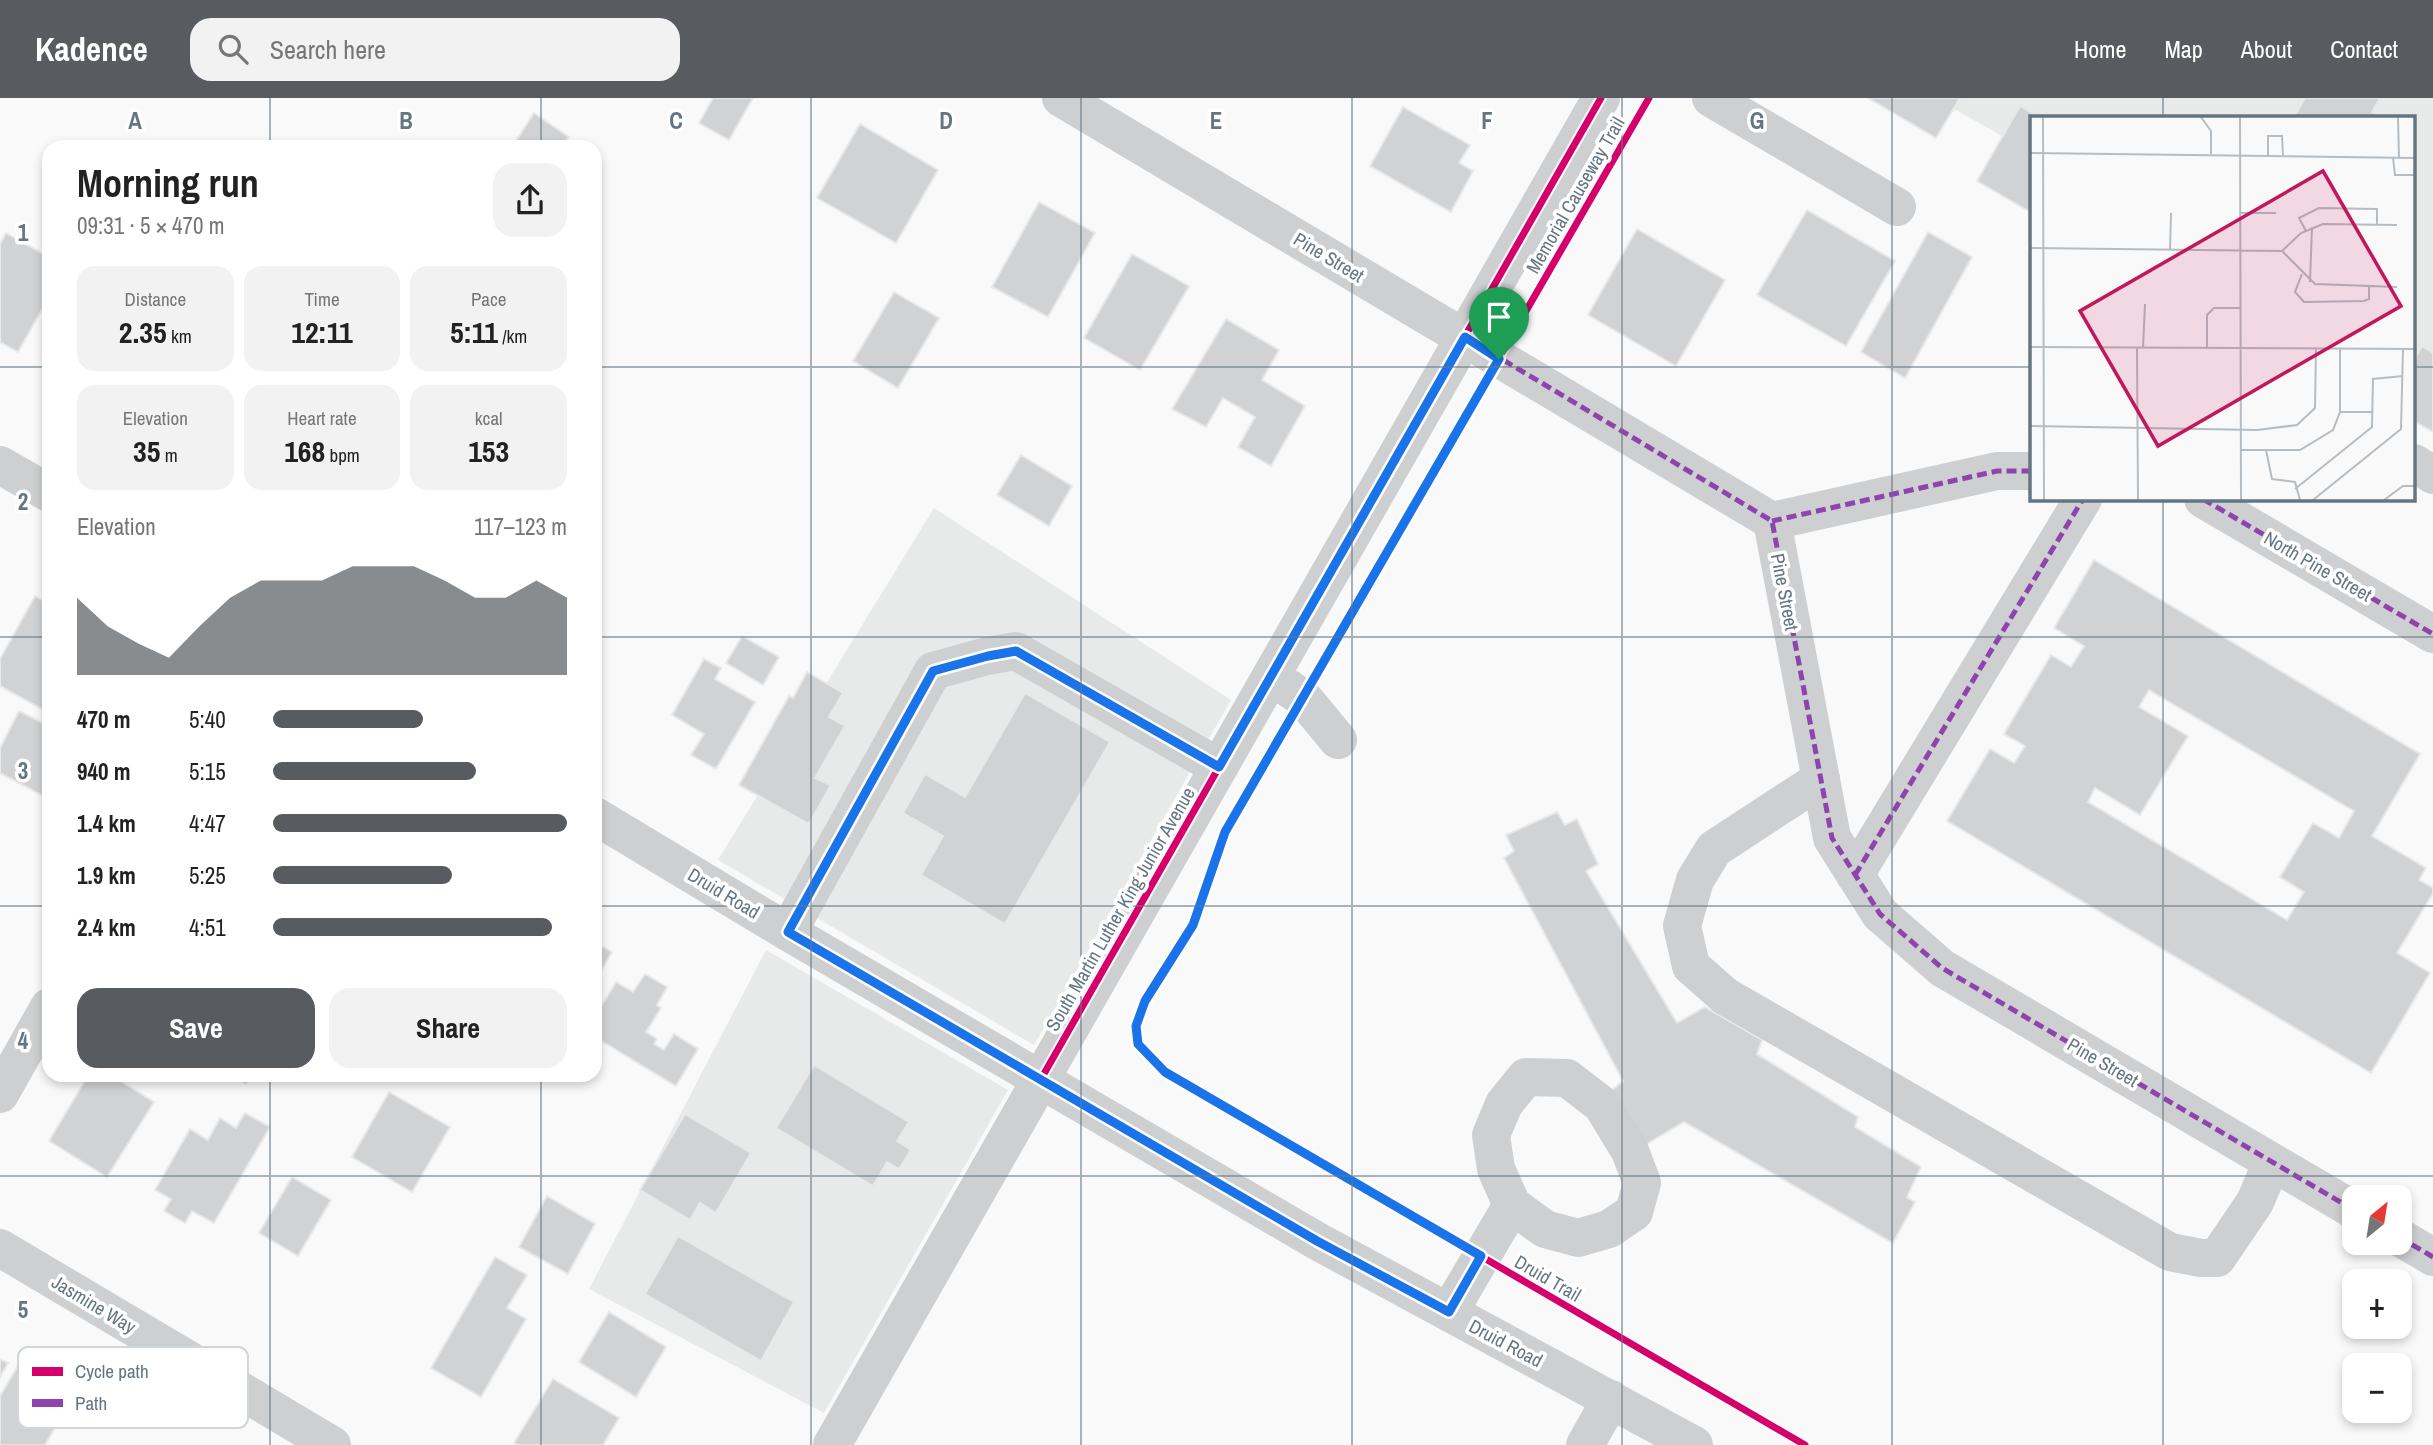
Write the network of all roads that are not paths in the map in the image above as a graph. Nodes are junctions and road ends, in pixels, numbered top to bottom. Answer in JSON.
{"nodes":[{"id":1,"x":1061,"y":98,"type":"edge"},
{"id":2,"x":1601,"y":98,"type":"edge"},
{"id":3,"x":1711,"y":98,"type":"edge"},
{"id":4,"x":1897,"y":207,"type":"dead end"},
{"id":5,"x":1465,"y":337,"type":"junction"},
{"id":6,"x":2416,"y":464,"type":"edge"},
{"id":7,"x":0,"y":465,"type":"edge"},
{"id":8,"x":2030,"y":471,"type":"edge"},
{"id":9,"x":2433,"y":475,"type":"edge"},
{"id":10,"x":42,"y":490,"type":"edge"},
{"id":11,"x":2082,"y":500,"type":"edge"},
{"id":12,"x":2205,"y":500,"type":"edge"},
{"id":13,"x":1772,"y":521,"type":"junction"},
{"id":14,"x":2433,"y":634,"type":"edge"},
{"id":15,"x":1271,"y":676,"type":"junction"},
{"id":16,"x":1338,"y":740,"type":"dead end"},
{"id":17,"x":1219,"y":767,"type":"junction"},
{"id":18,"x":1821,"y":779,"type":"junction"},
{"id":19,"x":602,"y":820,"type":"edge"},
{"id":20,"x":1855,"y":875,"type":"junction"},
{"id":21,"x":788,"y":932,"type":"junction"},
{"id":22,"x":42,"y":1019,"type":"edge"},
{"id":23,"x":1041,"y":1079,"type":"junction"},
{"id":24,"x":0,"y":1094,"type":"edge"},
{"id":25,"x":2272,"y":1162,"type":"junction"},
{"id":26,"x":2342,"y":1203,"type":"edge"},
{"id":27,"x":1512,"y":1205,"type":"junction"},
{"id":28,"x":2412,"y":1244,"type":"edge"},
{"id":29,"x":0,"y":1248,"type":"edge"},
{"id":30,"x":2433,"y":1256,"type":"edge"},
{"id":31,"x":1449,"y":1312,"type":"junction"},
{"id":32,"x":167,"y":1347,"type":"edge"},
{"id":33,"x":248,"y":1395,"type":"edge"},
{"id":34,"x":1611,"y":1399,"type":"junction"},
{"id":35,"x":332,"y":1445,"type":"edge"},
{"id":36,"x":832,"y":1445,"type":"edge"},
{"id":37,"x":1585,"y":1445,"type":"edge"},
{"id":38,"x":1694,"y":1445,"type":"edge"}],
"edges":[{"from":1,"to":5,"type":"street","name":"Pine Street"},
{"from":2,"to":5,"type":"street","name":"South Martin Luther King Junior Avenue"},
{"from":3,"to":4,"type":"street"},
{"from":5,"to":13,"type":"street","name":"Pine Street"},
{"from":5,"to":15,"type":"street","name":"South Martin Luther King Junior Avenue"},
{"from":6,"to":9,"type":"street"},
{"from":7,"to":10,"type":"street"},
{"from":8,"to":13,"type":"street"},
{"from":11,"to":20,"type":"street"},
{"from":12,"to":14,"type":"street","name":"North Pine Street"},
{"from":13,"to":18,"type":"street","name":"Pine Street"},
{"from":15,"to":16,"type":"street"},
{"from":15,"to":17,"type":"street","name":"South Martin Luther King Junior Avenue"},
{"from":17,"to":21,"type":"street"},
{"from":17,"to":23,"type":"street","name":"South Martin Luther King Junior Avenue"},
{"from":18,"to":20,"type":"street","name":"Pine Street"},
{"from":18,"to":25,"type":"street"},
{"from":19,"to":21,"type":"street","name":"Druid Road"},
{"from":20,"to":25,"type":"street","name":"Pine Street"},
{"from":21,"to":23,"type":"street","name":"Druid Road"},
{"from":22,"to":24,"type":"street"},
{"from":23,"to":31,"type":"street","name":"Druid Road"},
{"from":23,"to":36,"type":"street","name":"South Martin Luther King Junior Avenue"},
{"from":25,"to":26,"type":"street","name":"Pine Street"},
{"from":27,"to":27,"type":"street"},
{"from":27,"to":31,"type":"street"},
{"from":28,"to":30,"type":"street"},
{"from":29,"to":32,"type":"street","name":"Jasmine Way"},
{"from":31,"to":34,"type":"street","name":"Druid Road"},
{"from":33,"to":35,"type":"street","name":"Jasmine Way"},
{"from":34,"to":37,"type":"street"},
{"from":34,"to":38,"type":"street","name":"Druid Road"}]}
